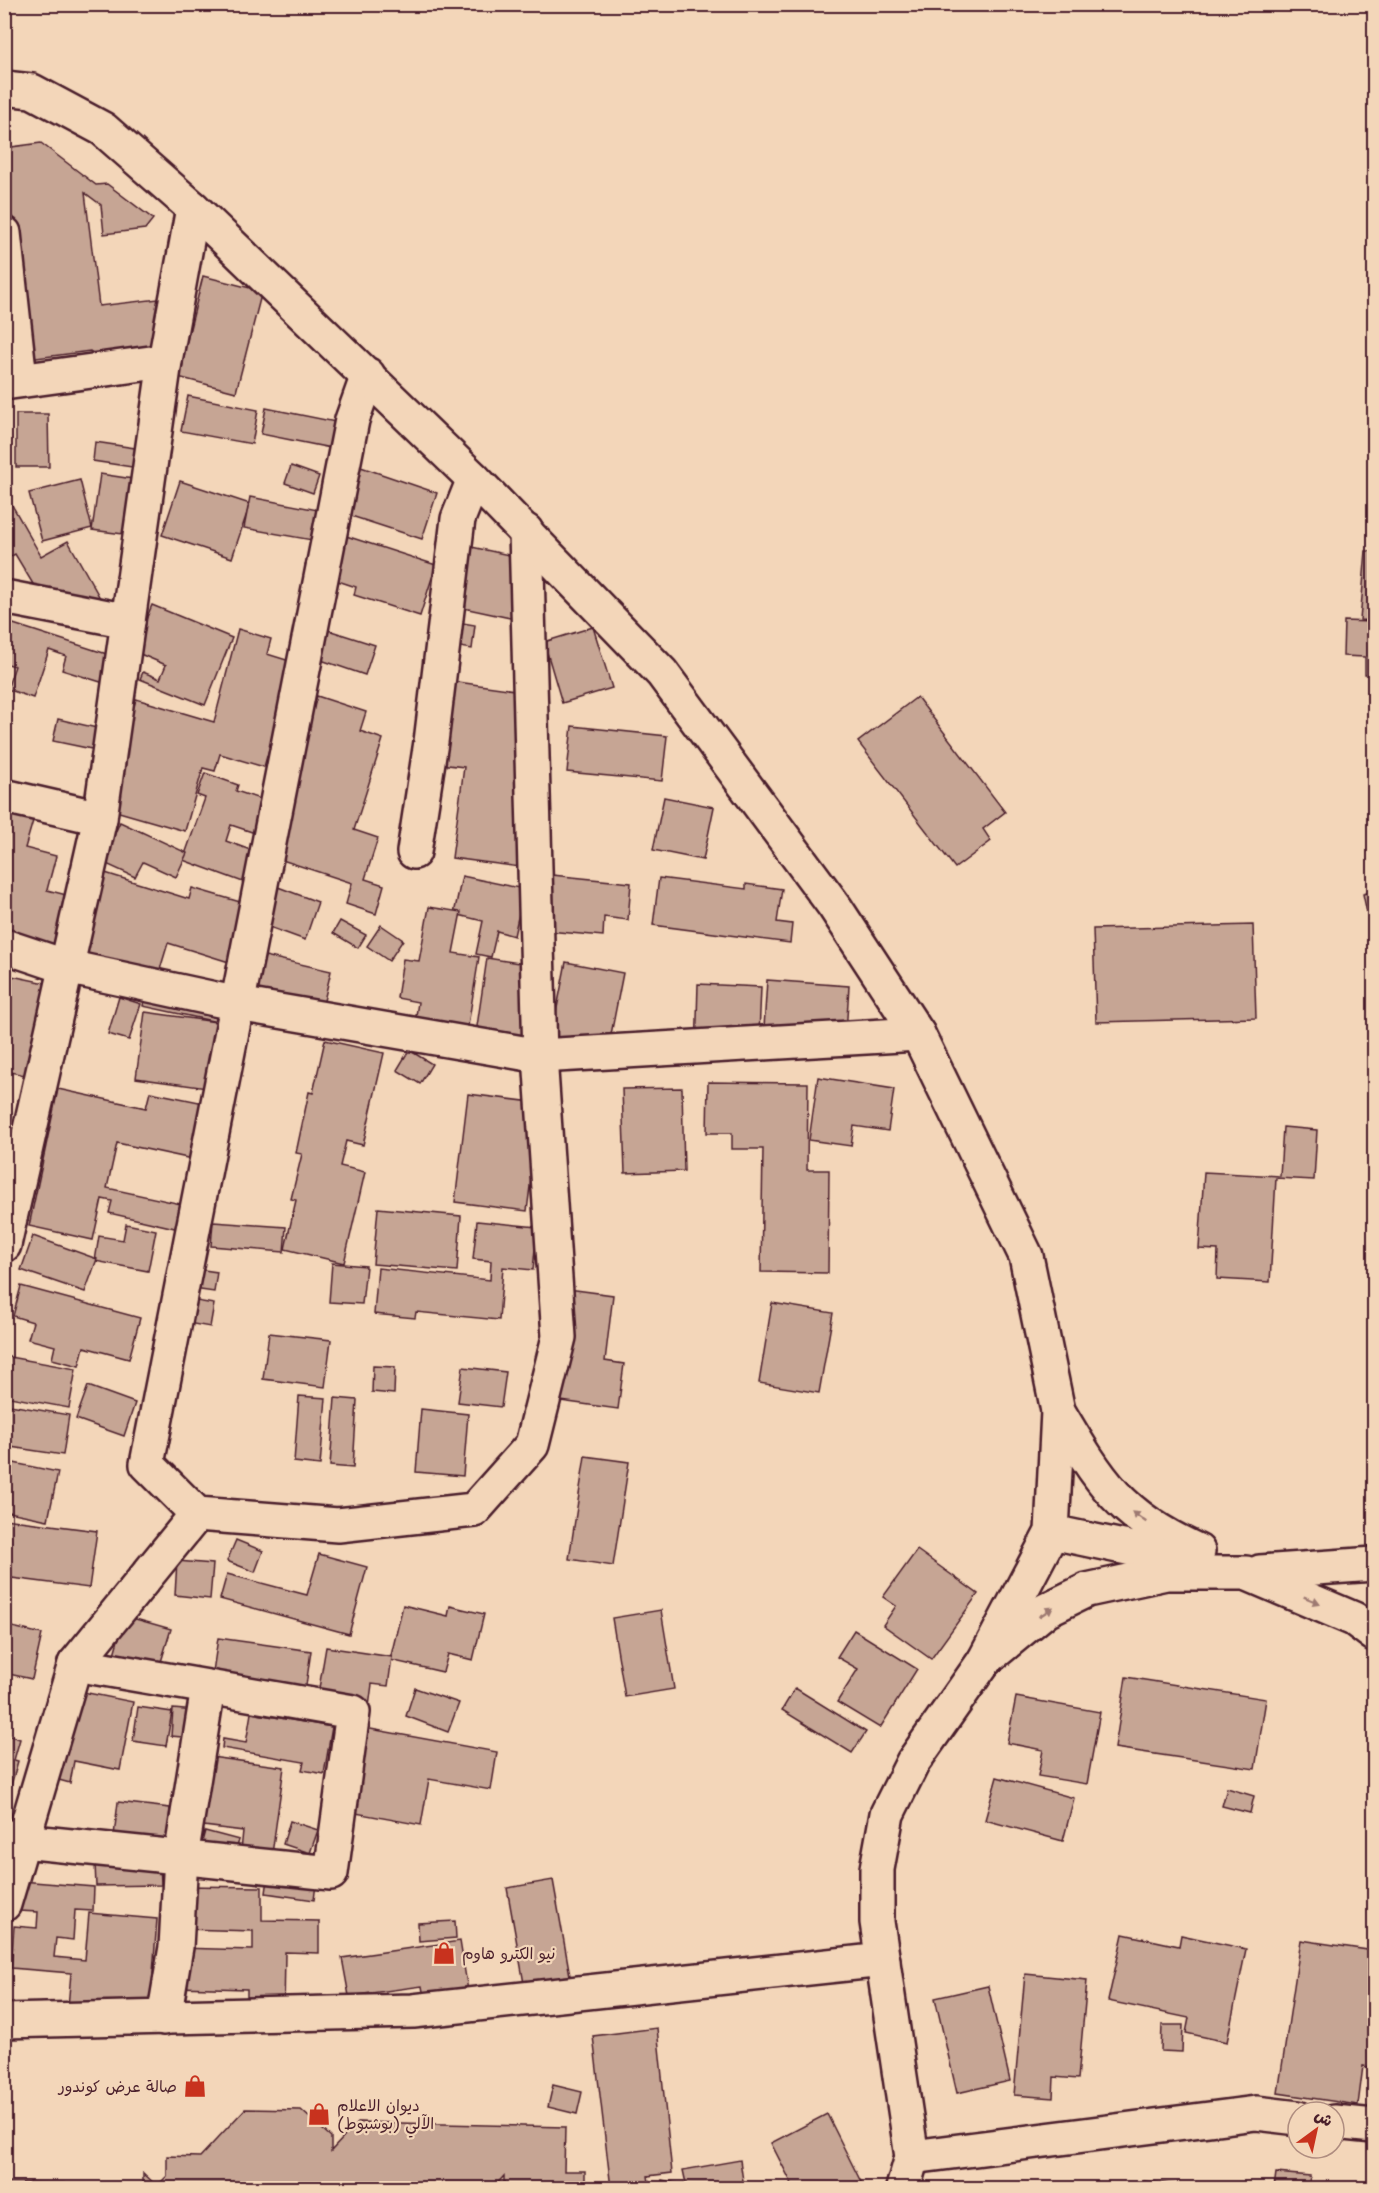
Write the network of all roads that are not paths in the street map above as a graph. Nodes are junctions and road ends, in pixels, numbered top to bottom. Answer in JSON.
{"nodes":[{"id":1,"x":4,"y":88,"type":"edge"},
{"id":2,"x":193,"y":208,"type":"junction"},
{"id":3,"x":4,"y":233,"type":"edge"},
{"id":4,"x":165,"y":361,"type":"junction"},
{"id":5,"x":368,"y":375,"type":"junction"},
{"id":6,"x":12,"y":381,"type":"edge"},
{"id":7,"x":474,"y":479,"type":"junction"},
{"id":8,"x":526,"y":531,"type":"junction"},
{"id":9,"x":4,"y":597,"type":"edge"},
{"id":10,"x":128,"y":621,"type":"junction"},
{"id":11,"x":4,"y":796,"type":"edge"},
{"id":12,"x":100,"y":818,"type":"junction"},
{"id":13,"x":414,"y":852,"type":"dead end"},
{"id":14,"x":4,"y":946,"type":"edge"},
{"id":15,"x":66,"y":968,"type":"junction"},
{"id":16,"x":238,"y":1004,"type":"junction"},
{"id":17,"x":918,"y":1034,"type":"junction"},
{"id":18,"x":540,"y":1056,"type":"junction"},
{"id":19,"x":4,"y":1245,"type":"edge"},
{"id":20,"x":1058,"y":1411,"type":"junction"},
{"id":21,"x":197,"y":1514,"type":"junction"},
{"id":22,"x":1052,"y":1532,"type":"junction"},
{"id":23,"x":1374,"y":1564,"type":"edge"},
{"id":24,"x":1246,"y":1573,"type":"junction"},
{"id":25,"x":1374,"y":1634,"type":"edge"},
{"id":26,"x":984,"y":1661,"type":"junction"},
{"id":27,"x":75,"y":1664,"type":"junction"},
{"id":28,"x":208,"y":1688,"type":"junction"},
{"id":29,"x":14,"y":1838,"type":"edge"},
{"id":30,"x":181,"y":1857,"type":"junction"},
{"id":31,"x":4,"y":1904,"type":"edge"},
{"id":32,"x":883,"y":1960,"type":"junction"},
{"id":33,"x":164,"y":2018,"type":"junction"},
{"id":34,"x":4,"y":2021,"type":"edge"},
{"id":35,"x":1286,"y":2117,"type":"edge"},
{"id":36,"x":1346,"y":2123,"type":"edge"},
{"id":37,"x":1374,"y":2126,"type":"edge"},
{"id":38,"x":912,"y":2157,"type":"junction"},
{"id":39,"x":903,"y":2188,"type":"edge"}],
"edges":[{"from":1,"to":2,"type":"street"},
{"from":2,"to":4,"type":"street"},
{"from":2,"to":5,"type":"street"},
{"from":3,"to":6,"type":"street"},
{"from":4,"to":6,"type":"street"},
{"from":4,"to":10,"type":"street"},
{"from":5,"to":7,"type":"street"},
{"from":5,"to":16,"type":"street"},
{"from":7,"to":8,"type":"street"},
{"from":7,"to":13,"type":"street"},
{"from":8,"to":17,"type":"street"},
{"from":8,"to":18,"type":"street"},
{"from":9,"to":10,"type":"street"},
{"from":10,"to":12,"type":"street"},
{"from":11,"to":12,"type":"street"},
{"from":12,"to":15,"type":"street"},
{"from":14,"to":15,"type":"street"},
{"from":15,"to":16,"type":"street"},
{"from":15,"to":19,"type":"street"},
{"from":16,"to":18,"type":"street"},
{"from":16,"to":21,"type":"street"},
{"from":17,"to":18,"type":"street"},
{"from":17,"to":20,"type":"street"},
{"from":18,"to":21,"type":"street"},
{"from":20,"to":22,"type":"street"},
{"from":24,"to":20,"type":"street","one_way":true},
{"from":21,"to":27,"type":"street"},
{"from":22,"to":24,"type":"street"},
{"from":22,"to":26,"type":"street"},
{"from":23,"to":24,"type":"street"},
{"from":24,"to":25,"type":"street","one_way":true},
{"from":26,"to":24,"type":"street","one_way":true},
{"from":26,"to":32,"type":"street"},
{"from":27,"to":28,"type":"street"},
{"from":27,"to":29,"type":"street"},
{"from":28,"to":30,"type":"street"},
{"from":28,"to":30,"type":"street"},
{"from":29,"to":30,"type":"street"},
{"from":29,"to":31,"type":"street"},
{"from":30,"to":33,"type":"street"},
{"from":32,"to":33,"type":"street"},
{"from":32,"to":38,"type":"street"},
{"from":33,"to":34,"type":"street"},
{"from":35,"to":38,"type":"street"},
{"from":36,"to":37,"type":"street"},
{"from":38,"to":39,"type":"street"}]}
